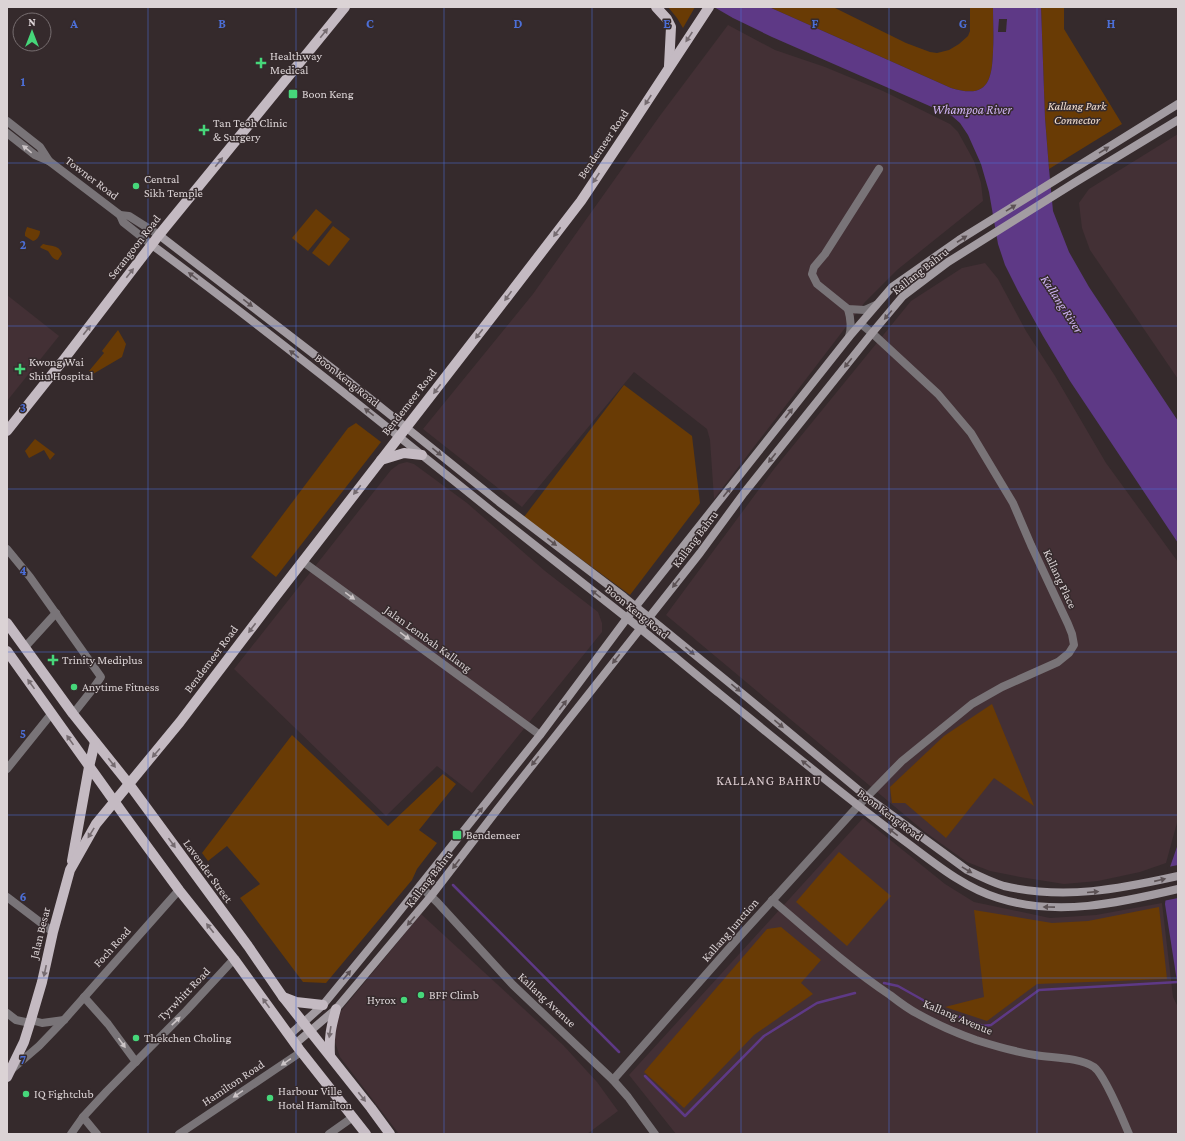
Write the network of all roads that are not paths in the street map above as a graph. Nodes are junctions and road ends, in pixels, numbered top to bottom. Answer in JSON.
{"nodes":[{"id":1,"x":345,"y":7,"type":"edge"},
{"id":2,"x":656,"y":7,"type":"edge"},
{"id":3,"x":709,"y":7,"type":"edge"},
{"id":4,"x":669,"y":68,"type":"junction"},
{"id":5,"x":1178,"y":104,"type":"edge"},
{"id":6,"x":1178,"y":120,"type":"edge"},
{"id":7,"x":7,"y":122,"type":"edge"},
{"id":8,"x":7,"y":133,"type":"edge"},
{"id":9,"x":49,"y":161,"type":"junction"},
{"id":10,"x":879,"y":169,"type":"dead end"},
{"id":11,"x":120,"y":214,"type":"junction"},
{"id":12,"x":159,"y":235,"type":"junction"},
{"id":13,"x":152,"y":245,"type":"junction"},
{"id":14,"x":876,"y":305,"type":"junction"},
{"id":15,"x":848,"y":309,"type":"junction"},
{"id":16,"x":861,"y":324,"type":"junction"},
{"id":17,"x":872,"y":333,"type":"junction"},
{"id":18,"x":849,"y":337,"type":"junction"},
{"id":19,"x":407,"y":428,"type":"junction"},
{"id":20,"x":7,"y":431,"type":"edge"},
{"id":21,"x":399,"y":437,"type":"junction"},
{"id":22,"x":422,"y":455,"type":"junction"},
{"id":23,"x":381,"y":460,"type":"junction"},
{"id":24,"x":7,"y":549,"type":"edge"},
{"id":25,"x":302,"y":561,"type":"junction"},
{"id":26,"x":636,"y":606,"type":"junction"},
{"id":27,"x":56,"y":613,"type":"junction"},
{"id":28,"x":649,"y":617,"type":"junction"},
{"id":29,"x":627,"y":618,"type":"junction"},
{"id":30,"x":7,"y":623,"type":"edge"},
{"id":31,"x":640,"y":629,"type":"junction"},
{"id":32,"x":25,"y":647,"type":"junction"},
{"id":33,"x":7,"y":651,"type":"edge"},
{"id":34,"x":52,"y":713,"type":"junction"},
{"id":35,"x":73,"y":714,"type":"junction"},
{"id":36,"x":540,"y":736,"type":"junction"},
{"id":37,"x":95,"y":742,"type":"junction"},
{"id":38,"x":89,"y":767,"type":"junction"},
{"id":39,"x":7,"y":769,"type":"edge"},
{"id":40,"x":129,"y":784,"type":"junction"},
{"id":41,"x":866,"y":797,"type":"junction"},
{"id":42,"x":114,"y":802,"type":"junction"},
{"id":43,"x":858,"y":806,"type":"junction"},
{"id":44,"x":70,"y":870,"type":"junction"},
{"id":45,"x":1178,"y":876,"type":"edge"},
{"id":46,"x":420,"y":886,"type":"junction"},
{"id":47,"x":1178,"y":889,"type":"edge"},
{"id":48,"x":179,"y":890,"type":"junction"},
{"id":49,"x":432,"y":896,"type":"junction"},
{"id":50,"x":7,"y":897,"type":"edge"},
{"id":51,"x":772,"y":900,"type":"junction"},
{"id":52,"x":53,"y":932,"type":"junction"},
{"id":53,"x":234,"y":959,"type":"junction"},
{"id":54,"x":84,"y":997,"type":"junction"},
{"id":55,"x":283,"y":997,"type":"junction"},
{"id":56,"x":322,"y":1005,"type":"junction"},
{"id":57,"x":336,"y":1009,"type":"junction"},
{"id":58,"x":7,"y":1014,"type":"edge"},
{"id":59,"x":64,"y":1020,"type":"junction"},
{"id":60,"x":31,"y":1022,"type":"junction"},
{"id":61,"x":303,"y":1023,"type":"junction"},
{"id":62,"x":310,"y":1032,"type":"junction"},
{"id":63,"x":289,"y":1035,"type":"junction"},
{"id":64,"x":298,"y":1048,"type":"junction"},
{"id":65,"x":330,"y":1055,"type":"junction"},
{"id":66,"x":136,"y":1062,"type":"junction"},
{"id":67,"x":9,"y":1074,"type":"edge"},
{"id":68,"x":614,"y":1080,"type":"junction"},
{"id":69,"x":83,"y":1117,"type":"junction"},
{"id":70,"x":352,"y":1117,"type":"junction"},
{"id":71,"x":71,"y":1134,"type":"edge"},
{"id":72,"x":97,"y":1134,"type":"edge"},
{"id":73,"x":179,"y":1134,"type":"edge"},
{"id":74,"x":329,"y":1134,"type":"edge"},
{"id":75,"x":366,"y":1134,"type":"edge"},
{"id":76,"x":390,"y":1134,"type":"edge"},
{"id":77,"x":655,"y":1134,"type":"edge"},
{"id":78,"x":1129,"y":1134,"type":"edge"}],
"edges":[{"from":12,"to":1,"type":"main road","name":"Serangoon Road","one_way":true},
{"from":2,"to":4,"type":"main road"},
{"from":3,"to":4,"type":"main road","name":"Bendemeer Road","one_way":true},
{"from":4,"to":19,"type":"main road","name":"Bendemeer Road","one_way":true},
{"from":14,"to":5,"type":"main road","name":"Kallang Bahru","one_way":true},
{"from":6,"to":17,"type":"main road","name":"Kallang Bahru","one_way":true},
{"from":7,"to":9,"type":"street","name":"Towner Road"},
{"from":9,"to":8,"type":"street","name":"Towner Road","one_way":true},
{"from":9,"to":11,"type":"street","name":"Towner Road"},
{"from":10,"to":15,"type":"street"},
{"from":11,"to":12,"type":"street","name":"Towner Road"},
{"from":11,"to":13,"type":"street","name":"Towner Road"},
{"from":12,"to":13,"type":"main road","name":"Serangoon Road"},
{"from":12,"to":19,"type":"main road","name":"Boon Keng Road","one_way":true},
{"from":20,"to":13,"type":"main road","name":"Serangoon Road","one_way":true},
{"from":21,"to":13,"type":"main road","name":"Boon Keng Road","one_way":true},
{"from":14,"to":15,"type":"street"},
{"from":14,"to":16,"type":"main road","name":"Kallang Bahru"},
{"from":15,"to":18,"type":"street"},
{"from":16,"to":17,"type":"street","name":"Kallang Place"},
{"from":16,"to":18,"type":"main road","name":"Kallang Bahru"},
{"from":17,"to":28,"type":"main road","name":"Kallang Bahru","one_way":true},
{"from":17,"to":41,"type":"street","name":"Kallang Place"},
{"from":26,"to":18,"type":"main road","name":"Kallang Bahru","one_way":true},
{"from":19,"to":21,"type":"main road","name":"Bendemeer Road"},
{"from":19,"to":26,"type":"main road","name":"Boon Keng Road","one_way":true},
{"from":21,"to":22,"type":"main road","name":"Boon Keng Road"},
{"from":21,"to":23,"type":"main road","name":"Bendemeer Road"},
{"from":22,"to":23,"type":"main road"},
{"from":29,"to":22,"type":"main road","name":"Boon Keng Road","one_way":true},
{"from":23,"to":25,"type":"main road","name":"Bendemeer Road","one_way":true},
{"from":24,"to":27,"type":"street"},
{"from":25,"to":36,"type":"street","name":"Jalan Lembah Kallang","one_way":true},
{"from":25,"to":40,"type":"main road","name":"Bendemeer Road","one_way":true},
{"from":26,"to":28,"type":"main road","name":"Boon Keng Road"},
{"from":26,"to":29,"type":"main road","name":"Kallang Bahru"},
{"from":27,"to":32,"type":"street"},
{"from":27,"to":35,"type":"street"},
{"from":28,"to":31,"type":"main road","name":"Kallang Bahru"},
{"from":28,"to":41,"type":"main road","name":"Boon Keng Road","one_way":true},
{"from":29,"to":31,"type":"main road","name":"Boon Keng Road"},
{"from":36,"to":29,"type":"main road","name":"Kallang Bahru","one_way":true},
{"from":30,"to":32,"type":"main road","name":"Lavender Street"},
{"from":43,"to":31,"type":"main road","name":"Boon Keng Road","one_way":true},
{"from":31,"to":49,"type":"main road","name":"Kallang Bahru","one_way":true},
{"from":32,"to":35,"type":"main road","name":"Lavender Street"},
{"from":34,"to":33,"type":"main road","one_way":true},
{"from":38,"to":34,"type":"main road","one_way":true},
{"from":34,"to":39,"type":"street"},
{"from":35,"to":37,"type":"main road","name":"Lavender Street"},
{"from":46,"to":36,"type":"main road","name":"Kallang Bahru","one_way":true},
{"from":37,"to":38,"type":"main road"},
{"from":37,"to":40,"type":"main road","name":"Lavender Street","one_way":true},
{"from":38,"to":42,"type":"main road"},
{"from":38,"to":44,"type":"main road"},
{"from":40,"to":42,"type":"main road","name":"Bendemeer Road"},
{"from":40,"to":55,"type":"main road","name":"Lavender Street","one_way":true},
{"from":41,"to":43,"type":"street","name":"Kallang Junction"},
{"from":41,"to":45,"type":"main road","name":"Boon Keng Road","one_way":true},
{"from":42,"to":44,"type":"main road","name":"Jalan Besar","one_way":true},
{"from":42,"to":48,"type":"main road"},
{"from":47,"to":43,"type":"main road","name":"Boon Keng Road","one_way":true},
{"from":43,"to":51,"type":"street","name":"Kallang Junction"},
{"from":44,"to":52,"type":"main road","name":"Jalan Besar"},
{"from":46,"to":49,"type":"street","name":"Kallang Avenue"},
{"from":56,"to":46,"type":"main road","name":"Kallang Bahru","one_way":true},
{"from":53,"to":48,"type":"main road","one_way":true},
{"from":48,"to":54,"type":"street","name":"Foch Road"},
{"from":49,"to":57,"type":"main road","name":"Kallang Bahru","one_way":true},
{"from":49,"to":68,"type":"street","name":"Kallang Avenue"},
{"from":50,"to":52,"type":"street"},
{"from":51,"to":68,"type":"street","name":"Kallang Junction"},
{"from":51,"to":78,"type":"street","name":"Kallang Avenue"},
{"from":52,"to":60,"type":"main road","name":"Jalan Besar","one_way":true},
{"from":63,"to":53,"type":"main road","one_way":true},
{"from":66,"to":53,"type":"street","name":"Tyrwhitt Road","one_way":true},
{"from":54,"to":59,"type":"street","name":"Foch Road"},
{"from":54,"to":66,"type":"street","one_way":true},
{"from":55,"to":56,"type":"main road"},
{"from":55,"to":61,"type":"main road","name":"Lavender Street"},
{"from":56,"to":61,"type":"main road","name":"Kallang Bahru"},
{"from":57,"to":62,"type":"main road","name":"Kallang Bahru"},
{"from":57,"to":65,"type":"main road","one_way":true},
{"from":58,"to":60,"type":"street"},
{"from":59,"to":60,"type":"street"},
{"from":59,"to":67,"type":"street","name":"Foch Road"},
{"from":60,"to":67,"type":"main road","name":"Jalan Besar"},
{"from":61,"to":62,"type":"main road","name":"Lavender Street"},
{"from":61,"to":63,"type":"main road","name":"Kallang Bahru"},
{"from":62,"to":64,"type":"main road","name":"Kallang Bahru"},
{"from":62,"to":65,"type":"main road","name":"Lavender Street"},
{"from":63,"to":64,"type":"main road"},
{"from":64,"to":70,"type":"main road"},
{"from":64,"to":73,"type":"street","name":"Hamilton Road","one_way":true},
{"from":65,"to":76,"type":"main road","name":"Lavender Street","one_way":true},
{"from":66,"to":69,"type":"street","name":"Tyrwhitt Road"},
{"from":68,"to":77,"type":"street","name":"Kallang Avenue"},
{"from":69,"to":71,"type":"street","name":"Tyrwhitt Road"},
{"from":69,"to":72,"type":"street"},
{"from":70,"to":74,"type":"street"},
{"from":70,"to":75,"type":"main road"}]}
